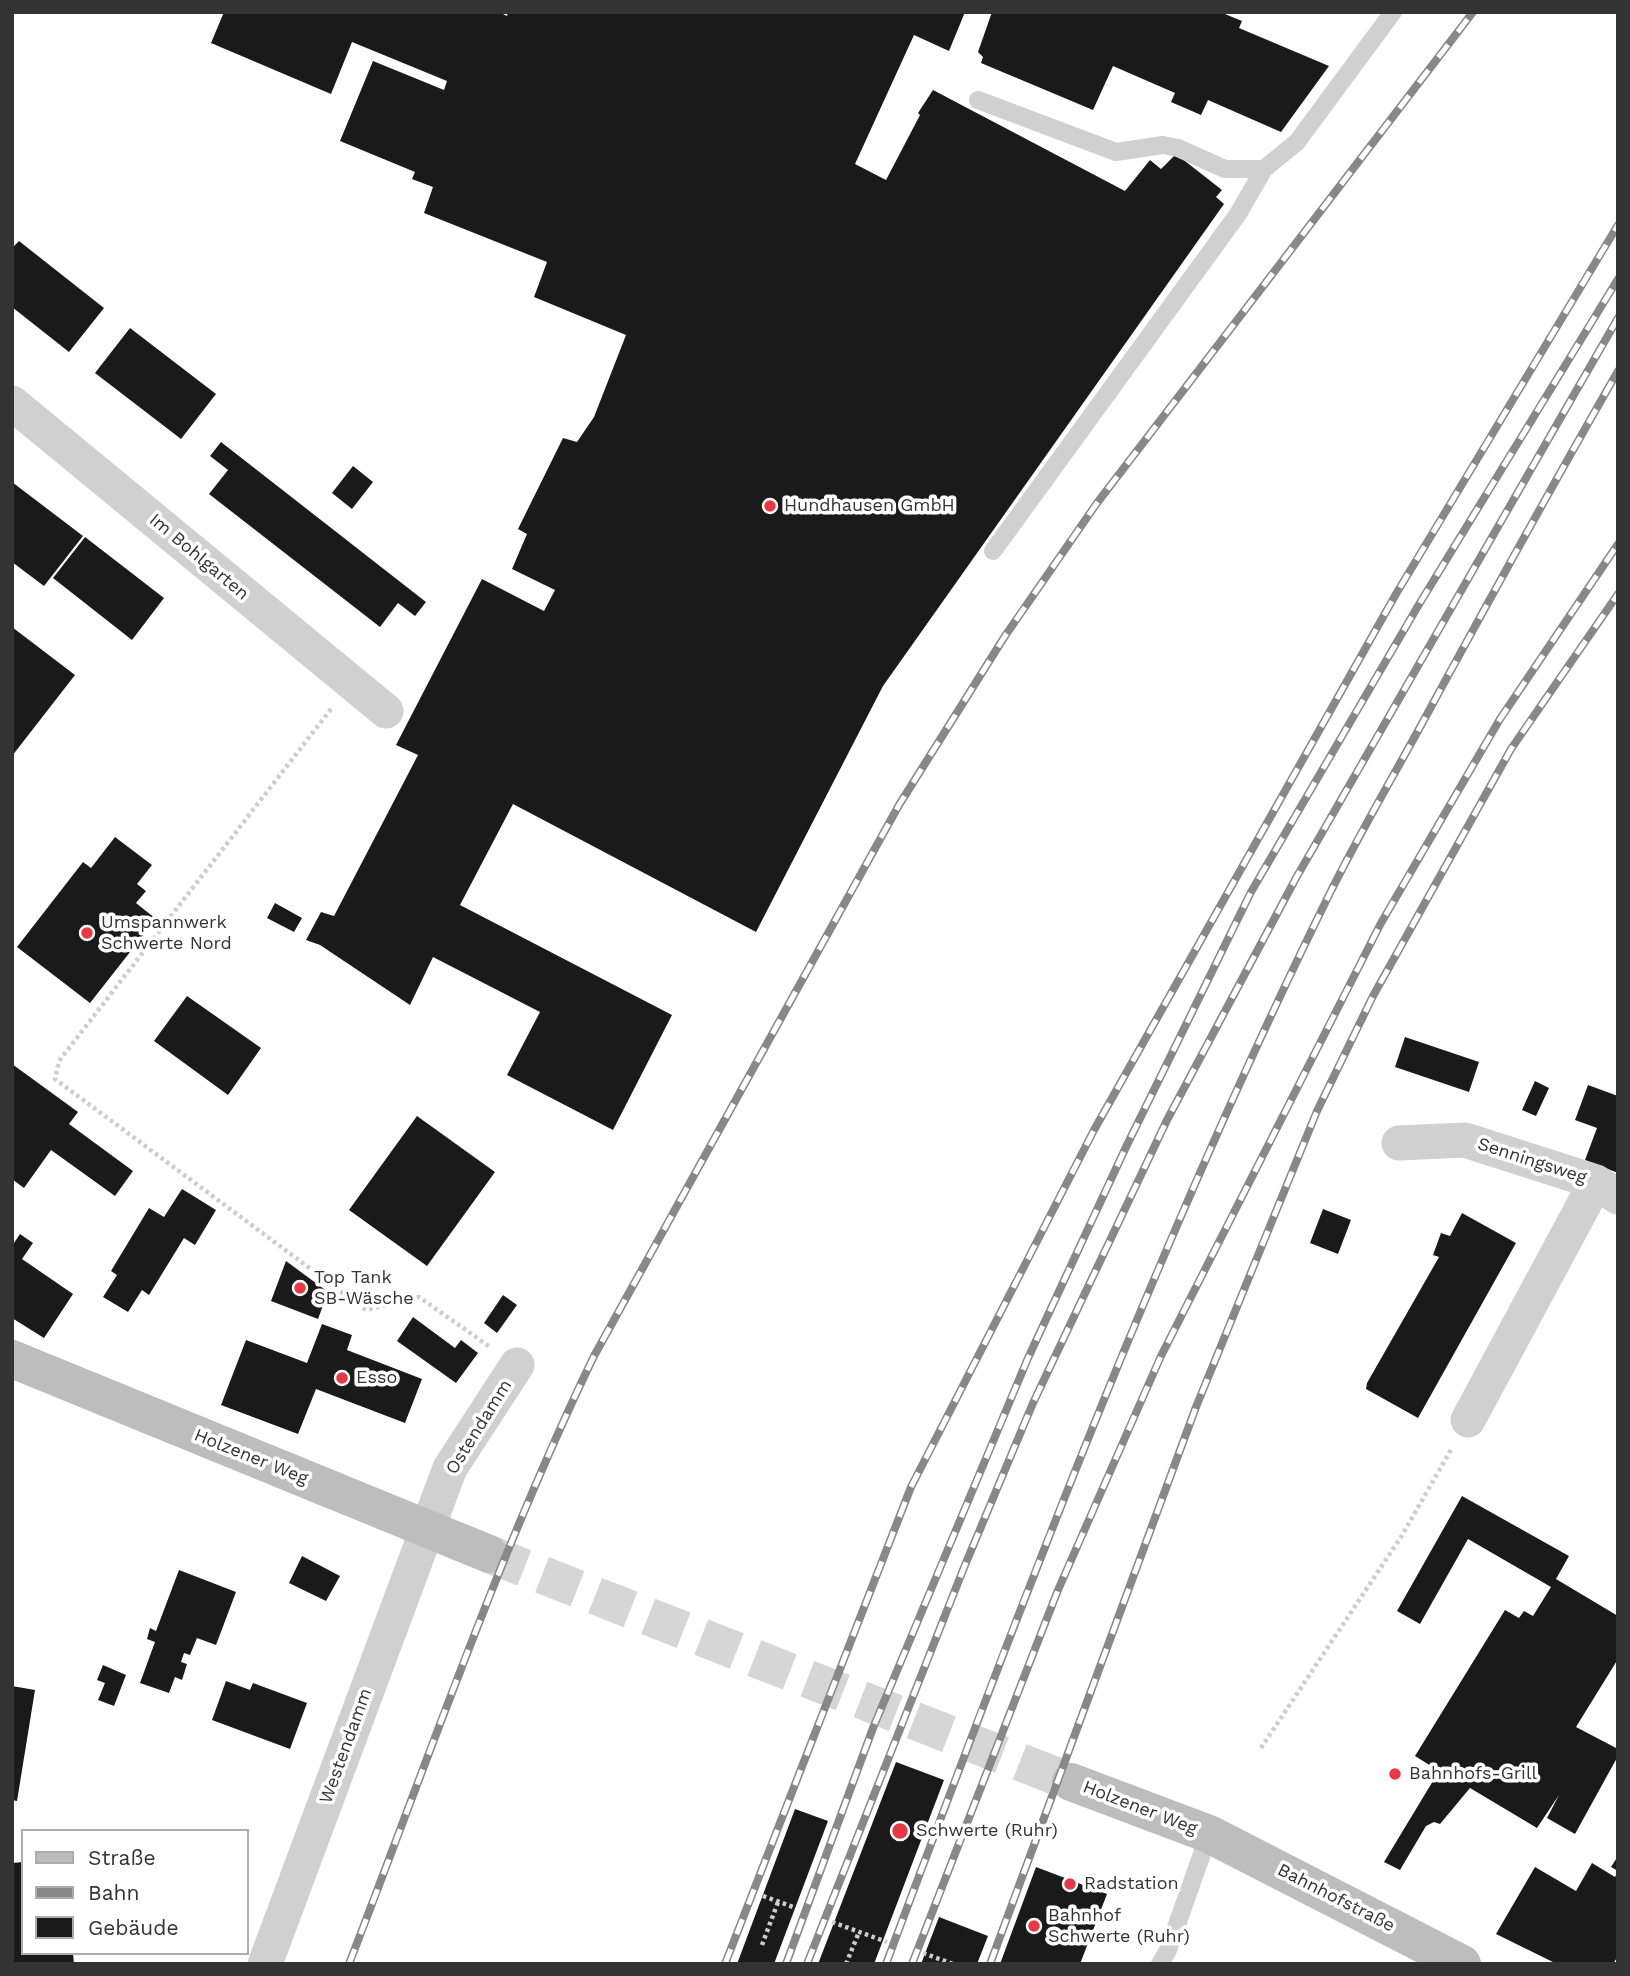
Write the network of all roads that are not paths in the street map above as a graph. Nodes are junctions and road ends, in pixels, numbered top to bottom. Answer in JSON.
{"nodes":[{"id":1,"x":1393,"y":12,"type":"edge"},
{"id":2,"x":978,"y":100,"type":"dead end"},
{"id":3,"x":1264,"y":169,"type":"junction"},
{"id":4,"x":12,"y":403,"type":"edge"},
{"id":5,"x":993,"y":551,"type":"dead end"},
{"id":6,"x":386,"y":711,"type":"dead end"},
{"id":7,"x":1399,"y":1143,"type":"dead end"},
{"id":8,"x":1607,"y":1189,"type":"edge"},
{"id":9,"x":12,"y":1359,"type":"edge"},
{"id":10,"x":517,"y":1365,"type":"road end"},
{"id":11,"x":1468,"y":1420,"type":"road end"},
{"id":12,"x":428,"y":1529,"type":"junction"},
{"id":13,"x":489,"y":1554,"type":"tunnel mouth"},
{"id":14,"x":1071,"y":1782,"type":"tunnel mouth"},
{"id":15,"x":1209,"y":1834,"type":"junction"},
{"id":16,"x":265,"y":1964,"type":"edge"},
{"id":17,"x":1160,"y":1964,"type":"edge"},
{"id":18,"x":1462,"y":1964,"type":"edge"}],
"edges":[{"from":1,"to":3,"type":"lane"},
{"from":2,"to":3,"type":"lane"},
{"from":3,"to":5,"type":"lane"},
{"from":4,"to":6,"type":"street","name":"Im Bohlgarten"},
{"from":7,"to":8,"type":"street","name":"Senningsweg"},
{"from":8,"to":11,"type":"street"},
{"from":9,"to":12,"type":"main road","name":"Holzener Weg"},
{"from":10,"to":12,"type":"street","name":"Ostendamm"},
{"from":12,"to":13,"type":"main road","name":"Holzener Weg"},
{"from":12,"to":16,"type":"street","name":"Westendamm"},
{"from":14,"to":15,"type":"main road","name":"Holzener Weg"},
{"from":15,"to":17,"type":"lane"},
{"from":15,"to":18,"type":"main road","name":"Bahnhofstraße"}]}
